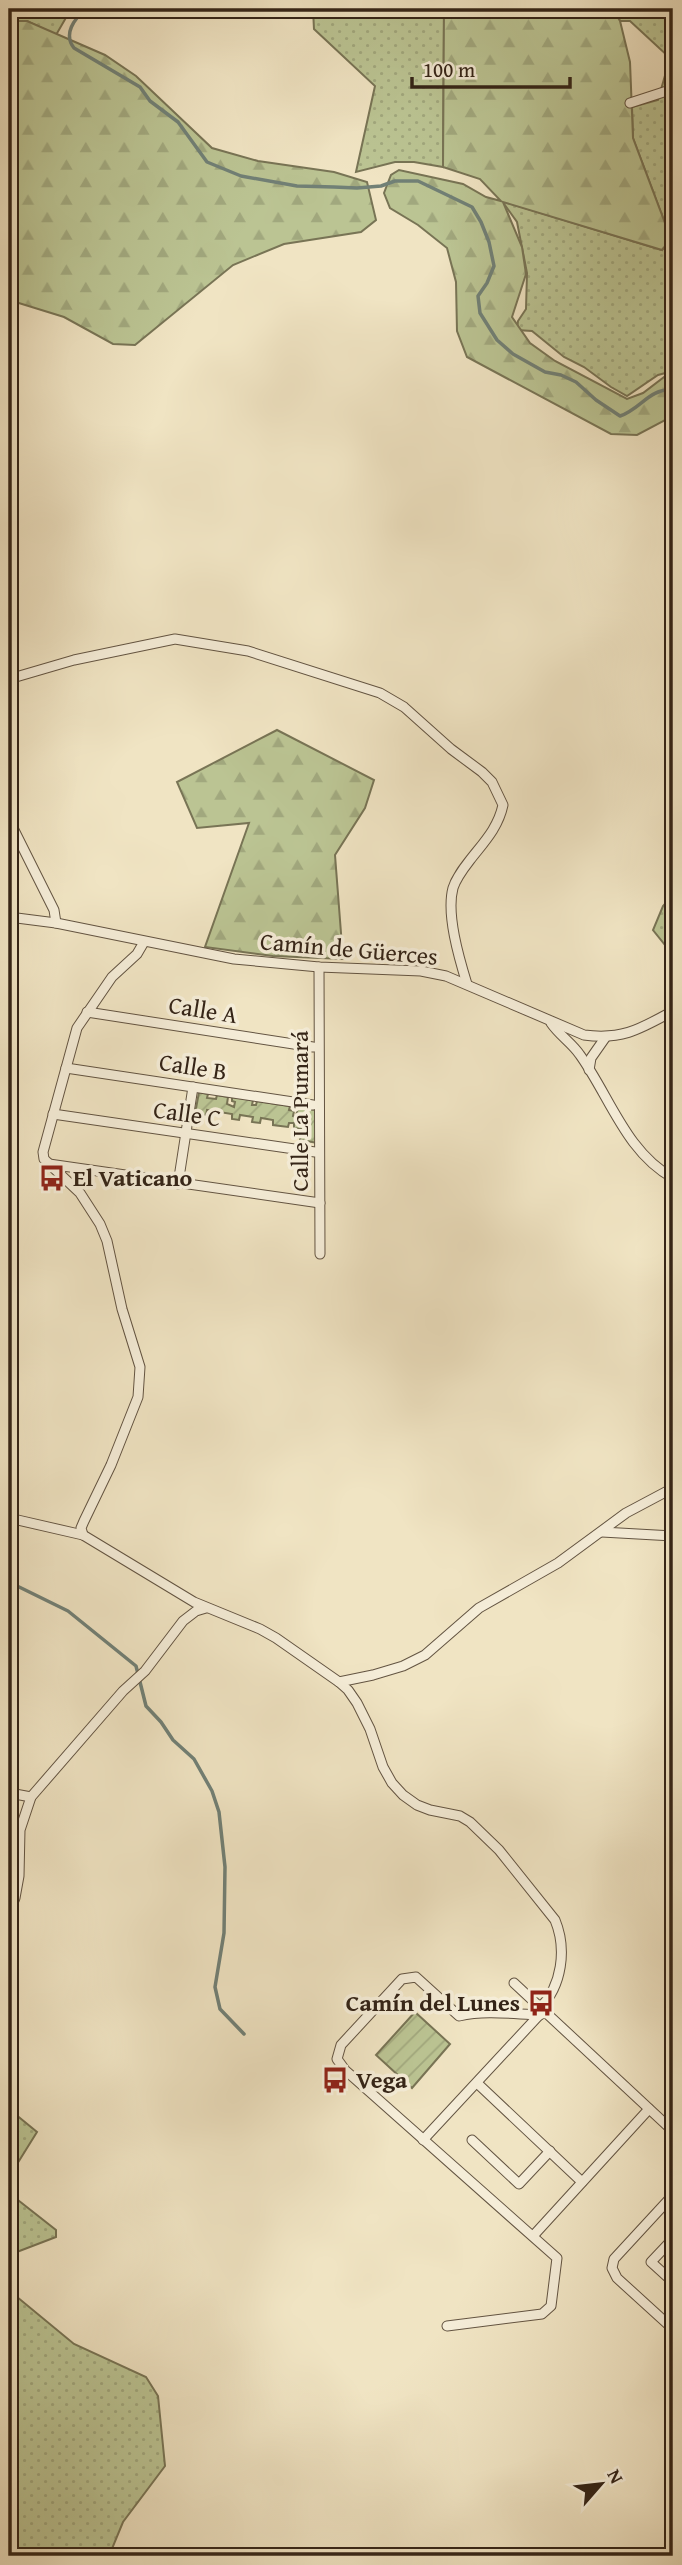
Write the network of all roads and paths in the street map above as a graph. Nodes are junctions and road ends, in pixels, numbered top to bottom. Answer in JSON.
{"nodes":[{"id":1,"x":673,"y":89,"type":"edge"},
{"id":2,"x":630,"y":103,"type":"dead end"},
{"id":3,"x":9,"y":679,"type":"edge"},
{"id":4,"x":9,"y":820,"type":"edge"},
{"id":5,"x":9,"y":917,"type":"edge"},
{"id":6,"x":56,"y":923,"type":"junction"},
{"id":7,"x":144,"y":942,"type":"junction"},
{"id":8,"x":319,"y":967,"type":"junction"},
{"id":9,"x":467,"y":984,"type":"junction"},
{"id":10,"x":673,"y":1011,"type":"edge"},
{"id":11,"x":87,"y":1012,"type":"junction"},
{"id":12,"x":550,"y":1022,"type":"junction"},
{"id":13,"x":605,"y":1038,"type":"junction"},
{"id":14,"x":313,"y":1047,"type":"dead end"},
{"id":15,"x":66,"y":1068,"type":"junction"},
{"id":16,"x":589,"y":1070,"type":"junction"},
{"id":17,"x":193,"y":1087,"type":"junction"},
{"id":18,"x":313,"y":1105,"type":"dead end"},
{"id":19,"x":53,"y":1114,"type":"junction"},
{"id":20,"x":186,"y":1133,"type":"junction"},
{"id":21,"x":315,"y":1152,"type":"dead end"},
{"id":22,"x":49,"y":1164,"type":"junction"},
{"id":23,"x":673,"y":1178,"type":"edge"},
{"id":24,"x":178,"y":1184,"type":"junction"},
{"id":25,"x":320,"y":1203,"type":"junction"},
{"id":26,"x":320,"y":1254,"type":"dead end"},
{"id":27,"x":673,"y":1488,"type":"edge"},
{"id":28,"x":9,"y":1518,"type":"edge"},
{"id":29,"x":602,"y":1532,"type":"junction"},
{"id":30,"x":83,"y":1535,"type":"junction"},
{"id":31,"x":673,"y":1536,"type":"edge"},
{"id":32,"x":206,"y":1608,"type":"junction"},
{"id":33,"x":339,"y":1682,"type":"junction"},
{"id":34,"x":9,"y":1790,"type":"edge"},
{"id":35,"x":31,"y":1797,"type":"junction"},
{"id":36,"x":9,"y":1912,"type":"edge"},
{"id":37,"x":514,"y":1983,"type":"dead end"},
{"id":38,"x":541,"y":2011,"type":"junction"},
{"id":39,"x":477,"y":2083,"type":"junction"},
{"id":40,"x":649,"y":2109,"type":"junction"},
{"id":41,"x":673,"y":2131,"type":"edge"},
{"id":42,"x":423,"y":2140,"type":"junction"},
{"id":43,"x":472,"y":2140,"type":"dead end"},
{"id":44,"x":550,"y":2151,"type":"junction"},
{"id":45,"x":582,"y":2182,"type":"junction"},
{"id":46,"x":672,"y":2198,"type":"edge"},
{"id":47,"x":533,"y":2236,"type":"junction"},
{"id":48,"x":673,"y":2247,"type":"edge"},
{"id":49,"x":673,"y":2282,"type":"edge"},
{"id":50,"x":447,"y":2326,"type":"dead end"},
{"id":51,"x":673,"y":2329,"type":"edge"}],
"edges":[{"from":1,"to":2,"type":"street"},
{"from":3,"to":9,"type":"street"},
{"from":4,"to":6,"type":"street"},
{"from":5,"to":6,"type":"street","name":"Camín de Güerces"},
{"from":6,"to":7,"type":"street","name":"Camín de Güerces"},
{"from":7,"to":8,"type":"street","name":"Camín de Güerces"},
{"from":7,"to":11,"type":"street"},
{"from":8,"to":9,"type":"street","name":"Camín de Güerces"},
{"from":8,"to":25,"type":"street","name":"Calle La Pumará"},
{"from":9,"to":12,"type":"street","name":"Camín de Güerces"},
{"from":10,"to":13,"type":"street","name":"Camín de Güerces"},
{"from":11,"to":14,"type":"street","name":"Calle A"},
{"from":11,"to":15,"type":"street"},
{"from":12,"to":13,"type":"street","name":"Camín de Güerces"},
{"from":12,"to":16,"type":"street"},
{"from":13,"to":16,"type":"street"},
{"from":15,"to":17,"type":"street","name":"Calle B"},
{"from":15,"to":19,"type":"street"},
{"from":16,"to":23,"type":"street"},
{"from":17,"to":18,"type":"street","name":"Calle B"},
{"from":17,"to":20,"type":"street"},
{"from":19,"to":20,"type":"street","name":"Calle C"},
{"from":19,"to":22,"type":"street"},
{"from":20,"to":21,"type":"street","name":"Calle C"},
{"from":20,"to":24,"type":"street"},
{"from":22,"to":24,"type":"street"},
{"from":22,"to":30,"type":"street"},
{"from":24,"to":25,"type":"street"},
{"from":25,"to":26,"type":"street","name":"Calle La Pumará"},
{"from":27,"to":29,"type":"street"},
{"from":28,"to":30,"type":"street"},
{"from":29,"to":31,"type":"street"},
{"from":29,"to":33,"type":"street"},
{"from":30,"to":32,"type":"street"},
{"from":32,"to":33,"type":"street"},
{"from":32,"to":35,"type":"street"},
{"from":33,"to":38,"type":"street"},
{"from":34,"to":35,"type":"street"},
{"from":35,"to":36,"type":"street"},
{"from":37,"to":38,"type":"street"},
{"from":38,"to":39,"type":"street"},
{"from":38,"to":40,"type":"street"},
{"from":38,"to":42,"type":"street"},
{"from":39,"to":42,"type":"street"},
{"from":39,"to":44,"type":"street"},
{"from":40,"to":41,"type":"street"},
{"from":40,"to":45,"type":"street"},
{"from":42,"to":47,"type":"street"},
{"from":43,"to":44,"type":"street"},
{"from":44,"to":45,"type":"street"},
{"from":45,"to":47,"type":"street"},
{"from":46,"to":51,"type":"street"},
{"from":47,"to":50,"type":"street"},
{"from":48,"to":49,"type":"street"}]}
